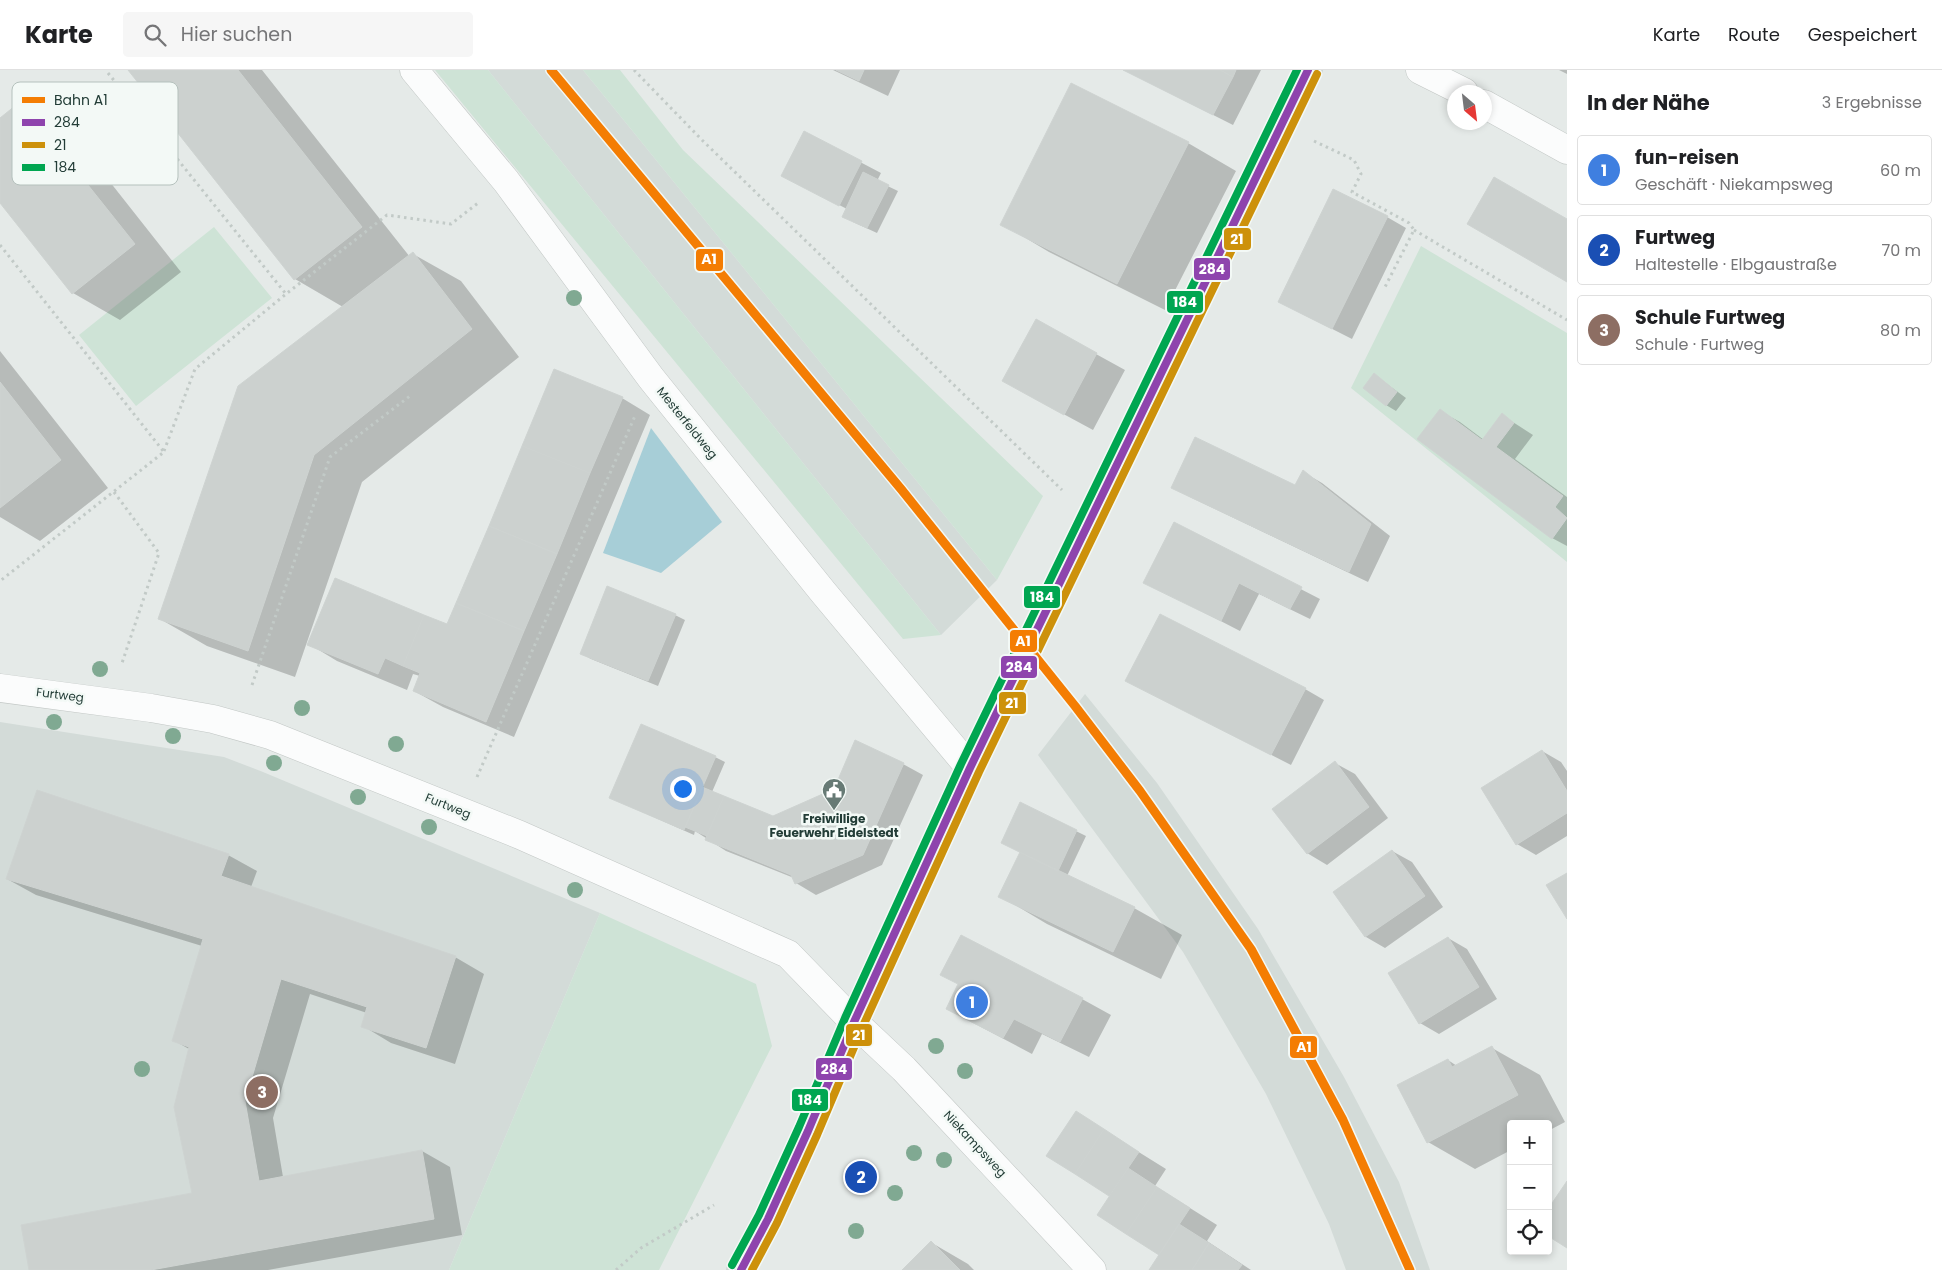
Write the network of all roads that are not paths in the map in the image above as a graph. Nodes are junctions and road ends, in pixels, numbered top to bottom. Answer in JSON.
{"nodes":[{"id":1,"x":414,"y":70,"type":"edge"},
{"id":2,"x":1308,"y":70,"type":"edge"},
{"id":3,"x":1420,"y":70,"type":"edge"},
{"id":4,"x":1450,"y":85,"type":"edge"},
{"id":5,"x":1492,"y":108,"type":"edge"},
{"id":6,"x":1567,"y":150,"type":"edge"},
{"id":7,"x":0,"y":688,"type":"edge"},
{"id":8,"x":970,"y":768,"type":"junction"},
{"id":9,"x":854,"y":1022,"type":"junction"},
{"id":10,"x":741,"y":1270,"type":"edge"},
{"id":11,"x":1092,"y":1270,"type":"edge"}],
"edges":[{"from":1,"to":8,"type":"street","name":"Mesterfeldweg"},
{"from":2,"to":8,"type":"main road"},
{"from":3,"to":4,"type":"street"},
{"from":5,"to":6,"type":"street"},
{"from":7,"to":9,"type":"street","name":"Furtweg"},
{"from":8,"to":9,"type":"main road"},
{"from":9,"to":10,"type":"main road"},
{"from":9,"to":11,"type":"street","name":"Niekampsweg"}]}
